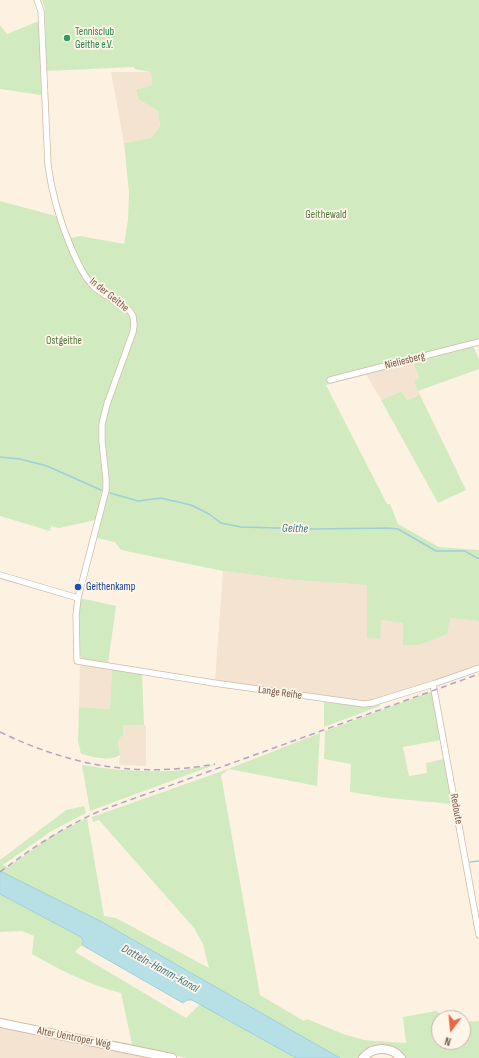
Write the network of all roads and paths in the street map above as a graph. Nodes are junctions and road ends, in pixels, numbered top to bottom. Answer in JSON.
{"nodes":[{"id":1,"x":37,"y":0,"type":"edge"},
{"id":2,"x":479,"y":342,"type":"edge"},
{"id":3,"x":330,"y":380,"type":"dead end"},
{"id":4,"x":0,"y":575,"type":"edge"},
{"id":5,"x":78,"y":598,"type":"junction"},
{"id":6,"x":77,"y":661,"type":"joint"},
{"id":7,"x":479,"y":668,"type":"edge"},
{"id":8,"x":433,"y":684,"type":"junction"},
{"id":9,"x":479,"y":935,"type":"edge"},
{"id":10,"x":0,"y":1023,"type":"edge"},
{"id":11,"x":172,"y":1058,"type":"edge"},
{"id":12,"x":363,"y":1058,"type":"edge"},
{"id":13,"x":401,"y":1058,"type":"edge"}],
"edges":[{"from":1,"to":5,"type":"street","name":"In der Geithe"},
{"from":2,"to":3,"type":"street","name":"Nieliesberg"},
{"from":4,"to":5,"type":"street"},
{"from":5,"to":6,"type":"street","name":"In der Geithe"},
{"from":6,"to":8,"type":"street","name":"Lange Reihe"},
{"from":7,"to":8,"type":"street","name":"Lange Reihe"},
{"from":8,"to":9,"type":"street","name":"Redoute"},
{"from":10,"to":11,"type":"street","name":"Alter Uentroper Weg"},
{"from":12,"to":13,"type":"street"}]}
